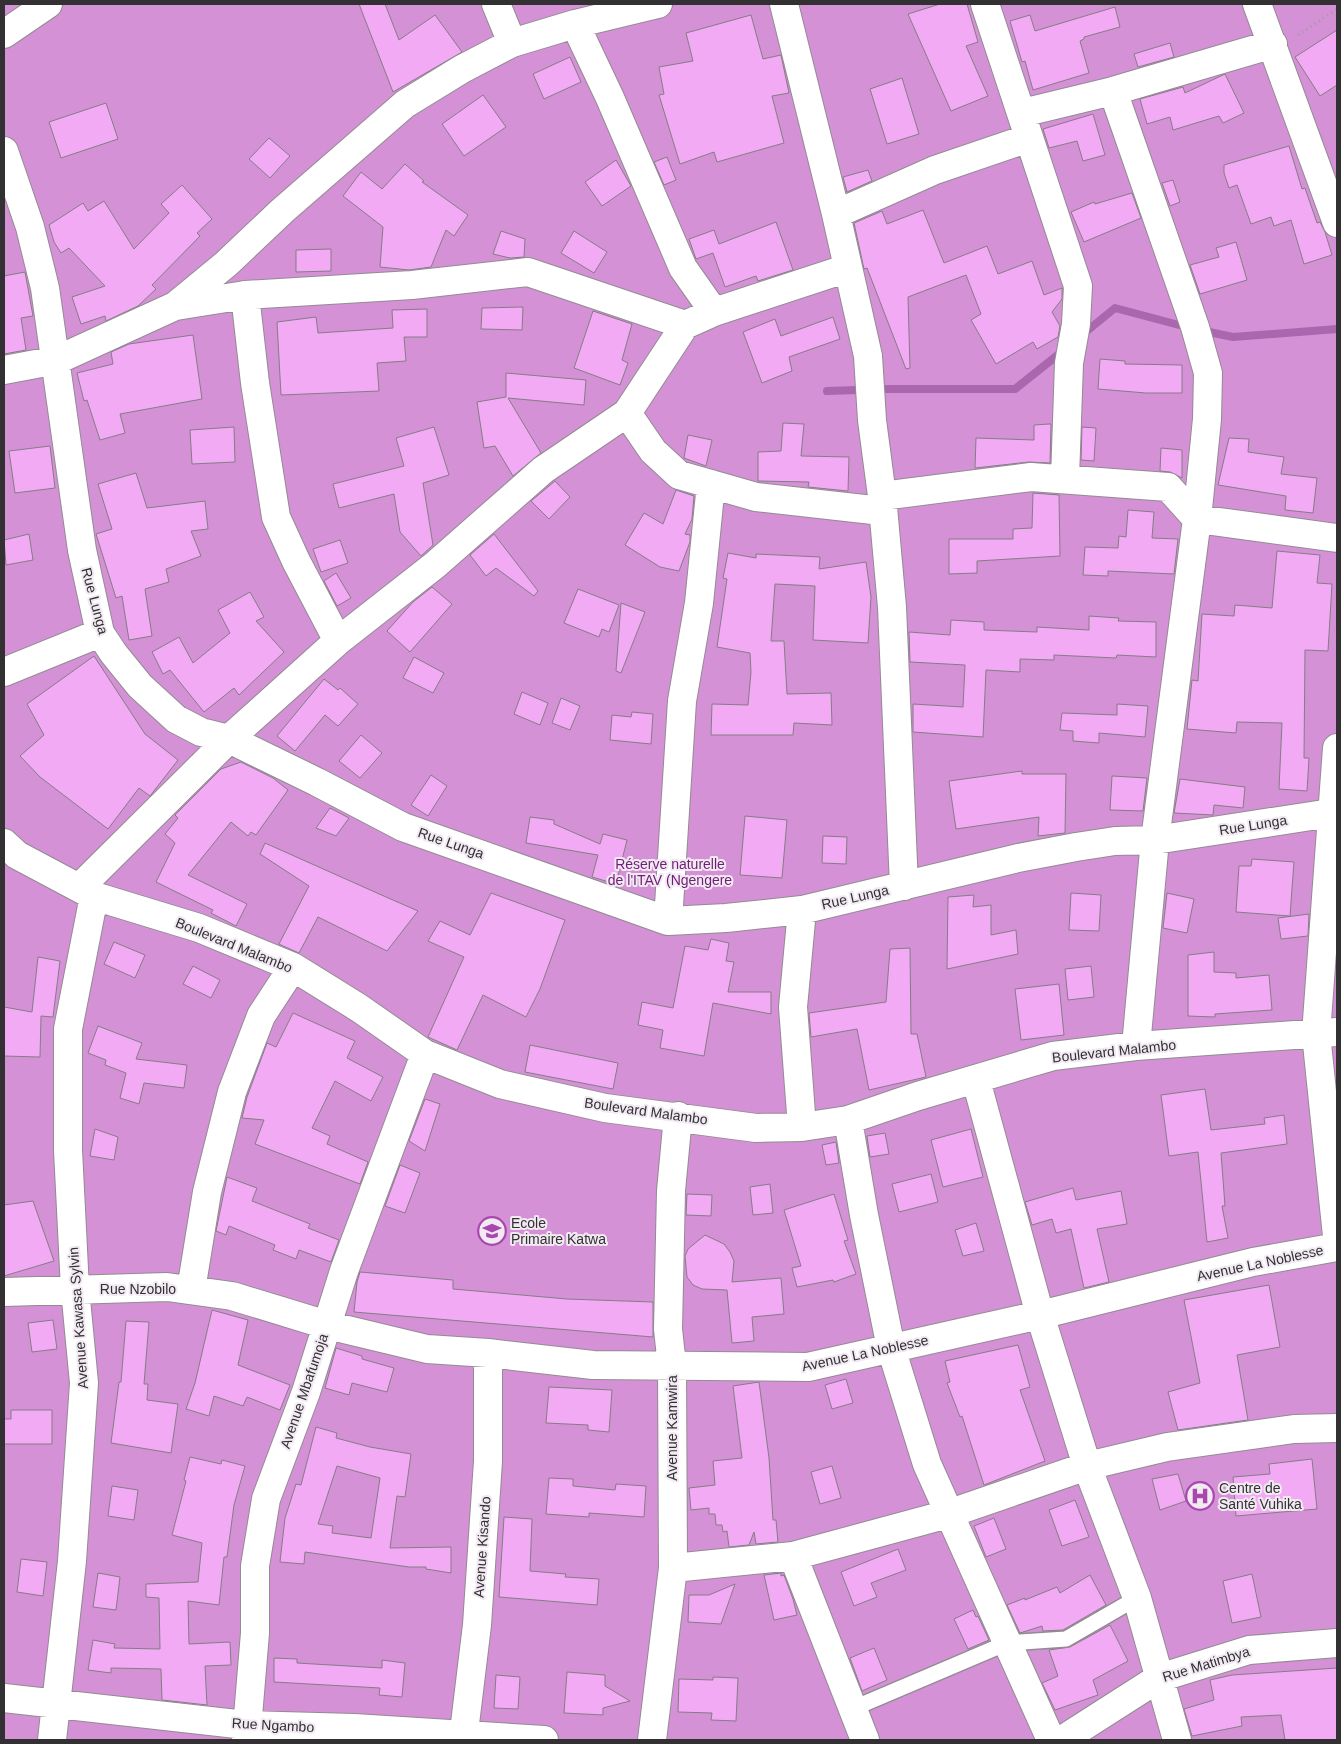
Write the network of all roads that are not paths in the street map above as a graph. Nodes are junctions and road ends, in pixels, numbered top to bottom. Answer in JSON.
{"nodes":[{"id":1,"x":48,"y":4,"type":"edge"},
{"id":2,"x":496,"y":4,"type":"edge"},
{"id":3,"x":658,"y":4,"type":"edge"},
{"id":4,"x":784,"y":4,"type":"edge"},
{"id":5,"x":985,"y":4,"type":"edge"},
{"id":6,"x":1257,"y":4,"type":"edge"},
{"id":7,"x":575,"y":24,"type":"junction"},
{"id":8,"x":4,"y":34,"type":"edge"},
{"id":9,"x":512,"y":43,"type":"junction"},
{"id":10,"x":1275,"y":49,"type":"junction"},
{"id":11,"x":1113,"y":91,"type":"junction"},
{"id":12,"x":1026,"y":126,"type":"junction"},
{"id":13,"x":4,"y":151,"type":"edge"},
{"id":14,"x":1335,"y":210,"type":"edge"},
{"id":15,"x":836,"y":214,"type":"junction"},
{"id":16,"x":848,"y":268,"type":"junction"},
{"id":17,"x":246,"y":295,"type":"junction"},
{"id":18,"x":175,"y":306,"type":"junction"},
{"id":19,"x":714,"y":312,"type":"junction"},
{"id":20,"x":686,"y":325,"type":"junction"},
{"id":21,"x":57,"y":360,"type":"junction"},
{"id":22,"x":4,"y":370,"type":"edge"},
{"id":23,"x":627,"y":413,"type":"junction"},
{"id":24,"x":1065,"y":478,"type":"junction"},
{"id":25,"x":711,"y":484,"type":"junction"},
{"id":26,"x":882,"y":504,"type":"junction"},
{"id":27,"x":1197,"y":519,"type":"junction"},
{"id":28,"x":1337,"y":538,"type":"edge"},
{"id":29,"x":100,"y":633,"type":"junction"},
{"id":30,"x":338,"y":641,"type":"junction"},
{"id":31,"x":4,"y":672,"type":"edge"},
{"id":32,"x":229,"y":739,"type":"junction"},
{"id":33,"x":1337,"y":748,"type":"edge"},
{"id":34,"x":1336,"y":812,"type":"edge"},
{"id":35,"x":1155,"y":840,"type":"junction"},
{"id":36,"x":4,"y":843,"type":"edge"},
{"id":37,"x":904,"y":886,"type":"junction"},
{"id":38,"x":86,"y":892,"type":"junction"},
{"id":39,"x":802,"y":910,"type":"junction"},
{"id":40,"x":668,"y":921,"type":"junction"},
{"id":41,"x":293,"y":967,"type":"junction"},
{"id":42,"x":1327,"y":1033,"type":"edge"},
{"id":43,"x":1136,"y":1046,"type":"junction"},
{"id":44,"x":425,"y":1054,"type":"junction"},
{"id":45,"x":976,"y":1080,"type":"junction"},
{"id":46,"x":678,"y":1116,"type":"junction"},
{"id":47,"x":848,"y":1120,"type":"junction"},
{"id":48,"x":802,"y":1127,"type":"junction"},
{"id":49,"x":1337,"y":1236,"type":"edge"},
{"id":50,"x":1337,"y":1246,"type":"edge"},
{"id":51,"x":75,"y":1290,"type":"junction"},
{"id":52,"x":191,"y":1290,"type":"junction"},
{"id":53,"x":4,"y":1292,"type":"edge"},
{"id":54,"x":1040,"y":1315,"type":"junction"},
{"id":55,"x":327,"y":1325,"type":"junction"},
{"id":56,"x":892,"y":1348,"type":"junction"},
{"id":57,"x":488,"y":1352,"type":"junction"},
{"id":58,"x":672,"y":1366,"type":"junction"},
{"id":59,"x":1337,"y":1428,"type":"edge"},
{"id":60,"x":1087,"y":1466,"type":"junction"},
{"id":61,"x":948,"y":1514,"type":"junction"},
{"id":62,"x":793,"y":1556,"type":"junction"},
{"id":63,"x":673,"y":1568,"type":"junction"},
{"id":64,"x":1137,"y":1598,"type":"junction"},
{"id":65,"x":1007,"y":1643,"type":"junction"},
{"id":66,"x":1337,"y":1643,"type":"edge"},
{"id":67,"x":1159,"y":1678,"type":"junction"},
{"id":68,"x":4,"y":1698,"type":"edge"},
{"id":69,"x":58,"y":1706,"type":"junction"},
{"id":70,"x":854,"y":1708,"type":"junction"},
{"id":71,"x":246,"y":1732,"type":"edge"},
{"id":72,"x":463,"y":1738,"type":"edge"},
{"id":73,"x":52,"y":1740,"type":"edge"},
{"id":74,"x":544,"y":1740,"type":"edge"},
{"id":75,"x":652,"y":1740,"type":"edge"},
{"id":76,"x":865,"y":1740,"type":"edge"},
{"id":77,"x":1051,"y":1740,"type":"edge"},
{"id":78,"x":1062,"y":1740,"type":"edge"},
{"id":79,"x":1177,"y":1740,"type":"edge"}],
"edges":[{"from":1,"to":8,"type":"street"},
{"from":2,"to":9,"type":"street"},
{"from":3,"to":7,"type":"street"},
{"from":4,"to":15,"type":"street"},
{"from":5,"to":12,"type":"street"},
{"from":6,"to":10,"type":"street"},
{"from":7,"to":9,"type":"street"},
{"from":7,"to":19,"type":"street"},
{"from":9,"to":18,"type":"street"},
{"from":10,"to":11,"type":"street"},
{"from":10,"to":14,"type":"street"},
{"from":11,"to":12,"type":"street"},
{"from":11,"to":27,"type":"street"},
{"from":12,"to":15,"type":"street"},
{"from":12,"to":24,"type":"street"},
{"from":13,"to":21,"type":"street","name":"Rue Lunga"},
{"from":15,"to":16,"type":"street"},
{"from":16,"to":19,"type":"street"},
{"from":16,"to":26,"type":"street"},
{"from":17,"to":18,"type":"street"},
{"from":17,"to":20,"type":"street"},
{"from":17,"to":30,"type":"street"},
{"from":18,"to":21,"type":"street"},
{"from":19,"to":20,"type":"street"},
{"from":20,"to":23,"type":"street"},
{"from":21,"to":22,"type":"street"},
{"from":21,"to":29,"type":"street","name":"Rue Lunga"},
{"from":23,"to":25,"type":"street"},
{"from":23,"to":30,"type":"street"},
{"from":24,"to":26,"type":"street"},
{"from":24,"to":27,"type":"street"},
{"from":25,"to":26,"type":"street"},
{"from":25,"to":40,"type":"street"},
{"from":26,"to":37,"type":"street"},
{"from":27,"to":28,"type":"street"},
{"from":27,"to":35,"type":"street"},
{"from":29,"to":31,"type":"street"},
{"from":29,"to":32,"type":"street","name":"Rue Lunga"},
{"from":30,"to":32,"type":"street"},
{"from":32,"to":38,"type":"street"},
{"from":32,"to":40,"type":"street","name":"Rue Lunga"},
{"from":33,"to":34,"type":"street"},
{"from":34,"to":35,"type":"street","name":"Rue Lunga"},
{"from":34,"to":42,"type":"street"},
{"from":35,"to":37,"type":"street","name":"Rue Lunga"},
{"from":35,"to":43,"type":"street"},
{"from":36,"to":38,"type":"street","name":"Boulevard Malambo"},
{"from":37,"to":39,"type":"street","name":"Rue Lunga"},
{"from":38,"to":41,"type":"street","name":"Boulevard Malambo"},
{"from":38,"to":51,"type":"street","name":"Avenue Kawasa Sylvin"},
{"from":39,"to":40,"type":"street","name":"Rue Lunga"},
{"from":39,"to":48,"type":"street"},
{"from":41,"to":44,"type":"street","name":"Boulevard Malambo"},
{"from":41,"to":52,"type":"street"},
{"from":42,"to":43,"type":"street","name":"Boulevard Malambo"},
{"from":42,"to":49,"type":"street"},
{"from":43,"to":45,"type":"street","name":"Boulevard Malambo"},
{"from":44,"to":46,"type":"street","name":"Boulevard Malambo"},
{"from":44,"to":55,"type":"street","name":"Avenue Mbafumoja"},
{"from":45,"to":47,"type":"street","name":"Boulevard Malambo"},
{"from":45,"to":54,"type":"street"},
{"from":46,"to":48,"type":"street","name":"Boulevard Malambo"},
{"from":46,"to":58,"type":"street","name":"Avenue Kamwira"},
{"from":47,"to":48,"type":"street","name":"Boulevard Malambo"},
{"from":47,"to":56,"type":"street"},
{"from":50,"to":54,"type":"street","name":"Avenue La Noblesse"},
{"from":51,"to":52,"type":"street","name":"Rue Nzobilo"},
{"from":51,"to":53,"type":"street","name":"Rue Nzobilo"},
{"from":51,"to":69,"type":"street","name":"Avenue Kawasa Sylvin"},
{"from":52,"to":55,"type":"street","name":"Rue Nzobilo"},
{"from":54,"to":56,"type":"street","name":"Avenue La Noblesse"},
{"from":54,"to":60,"type":"street"},
{"from":55,"to":57,"type":"street","name":"Avenue La Noblesse"},
{"from":55,"to":71,"type":"street","name":"Avenue Mbafumoja"},
{"from":56,"to":58,"type":"street","name":"Avenue La Noblesse"},
{"from":56,"to":61,"type":"street"},
{"from":57,"to":58,"type":"street","name":"Avenue La Noblesse"},
{"from":57,"to":72,"type":"street","name":"Avenue Kisando"},
{"from":58,"to":63,"type":"street","name":"Avenue Kamwira"},
{"from":59,"to":60,"type":"street"},
{"from":60,"to":61,"type":"street"},
{"from":60,"to":64,"type":"street"},
{"from":61,"to":62,"type":"street"},
{"from":61,"to":65,"type":"street"},
{"from":62,"to":63,"type":"street"},
{"from":62,"to":70,"type":"street"},
{"from":63,"to":75,"type":"street","name":"Avenue Kamwira"},
{"from":64,"to":65,"type":"lane"},
{"from":64,"to":67,"type":"street"},
{"from":65,"to":70,"type":"lane"},
{"from":65,"to":77,"type":"street"},
{"from":66,"to":67,"type":"street","name":"Rue Matimbya"},
{"from":67,"to":78,"type":"street","name":"Rue Matimbya"},
{"from":67,"to":79,"type":"street"},
{"from":68,"to":69,"type":"street","name":"Rue Ngambo"},
{"from":69,"to":71,"type":"street","name":"Rue Ngambo"},
{"from":69,"to":73,"type":"street","name":"Avenue Kawasa Sylvin"},
{"from":70,"to":76,"type":"street"},
{"from":71,"to":72,"type":"street","name":"Rue Ngambo"},
{"from":72,"to":74,"type":"street","name":"Rue Ngambo"}]}
